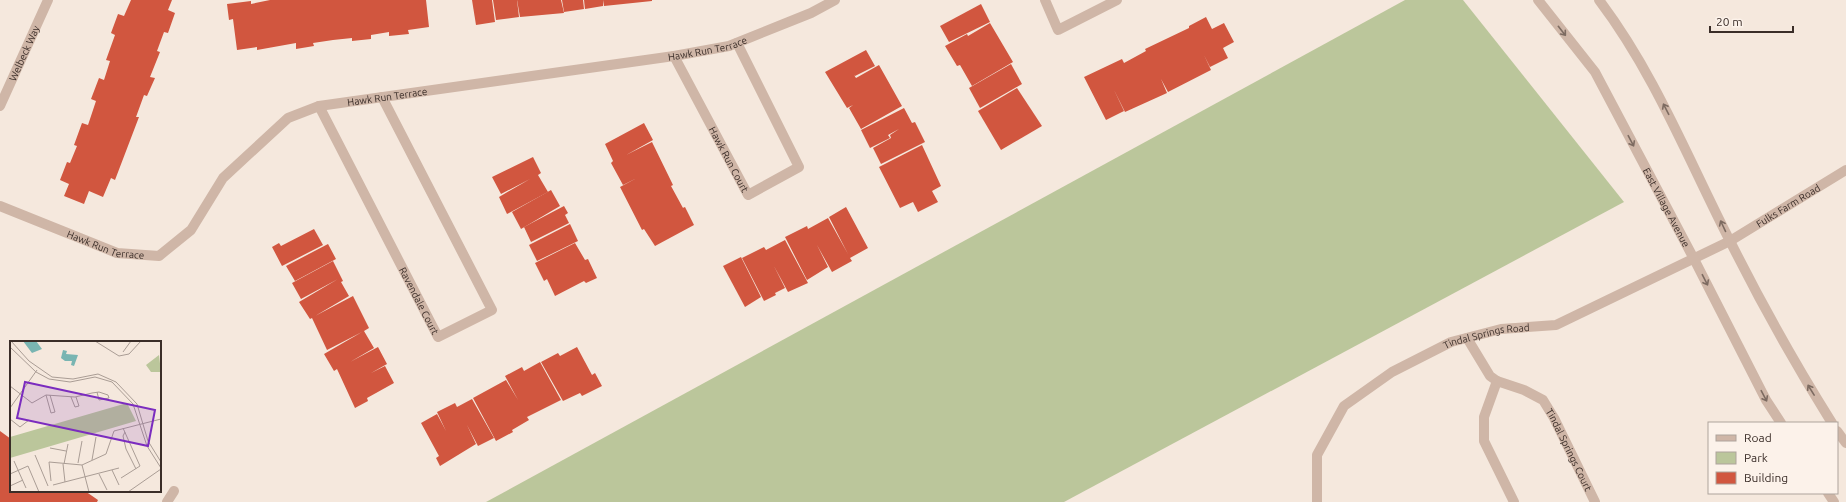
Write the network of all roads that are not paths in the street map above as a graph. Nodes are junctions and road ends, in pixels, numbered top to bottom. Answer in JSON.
{"nodes":[{"id":1,"x":48,"y":0,"type":"edge"},
{"id":2,"x":835,"y":0,"type":"edge"},
{"id":3,"x":1045,"y":0,"type":"edge"},
{"id":4,"x":1116,"y":0,"type":"edge"},
{"id":5,"x":1538,"y":0,"type":"edge"},
{"id":6,"x":1599,"y":0,"type":"edge"},
{"id":7,"x":737,"y":43,"type":"junction"},
{"id":8,"x":674,"y":56,"type":"junction"},
{"id":9,"x":382,"y":96,"type":"junction"},
{"id":10,"x":0,"y":106,"type":"edge"},
{"id":11,"x":319,"y":106,"type":"junction"},
{"id":12,"x":1846,"y":170,"type":"edge"},
{"id":13,"x":0,"y":206,"type":"edge"},
{"id":14,"x":1730,"y":241,"type":"junction"},
{"id":15,"x":1694,"y":259,"type":"junction"},
{"id":16,"x":1467,"y":338,"type":"junction"},
{"id":17,"x":1497,"y":381,"type":"junction"},
{"id":18,"x":1780,"y":422,"type":"edge"},
{"id":19,"x":1831,"y":422,"type":"edge"},
{"id":20,"x":1838,"y":432,"type":"edge"},
{"id":21,"x":1846,"y":443,"type":"edge"},
{"id":22,"x":174,"y":491,"type":"dead end"},
{"id":23,"x":167,"y":502,"type":"edge"},
{"id":24,"x":1317,"y":502,"type":"edge"},
{"id":25,"x":1514,"y":502,"type":"edge"},
{"id":26,"x":1595,"y":502,"type":"edge"}],
"edges":[{"from":1,"to":10,"type":"street","name":"Welbeck Way"},
{"from":2,"to":7,"type":"street","name":"Hawk Run Terrace"},
{"from":3,"to":4,"type":"street"},
{"from":5,"to":15,"type":"street","name":"East Village Avenue","one_way":true},
{"from":14,"to":6,"type":"street","one_way":true},
{"from":7,"to":8,"type":"street","name":"Hawk Run Terrace"},
{"from":7,"to":8,"type":"street","name":"Hawk Run Court"},
{"from":8,"to":9,"type":"street","name":"Hawk Run Terrace"},
{"from":9,"to":11,"type":"street","name":"Hawk Run Terrace"},
{"from":9,"to":11,"type":"street","name":"Ravendale Court"},
{"from":11,"to":13,"type":"street","name":"Hawk Run Terrace"},
{"from":12,"to":14,"type":"street","name":"Fulks Farm Road"},
{"from":14,"to":15,"type":"street","name":"Tindal Springs Road"},
{"from":19,"to":14,"type":"street","one_way":true},
{"from":15,"to":16,"type":"street","name":"Tindal Springs Road"},
{"from":15,"to":18,"type":"street","name":"East Village Avenue","one_way":true},
{"from":16,"to":17,"type":"street"},
{"from":16,"to":24,"type":"street","name":"Tindal Springs Road"},
{"from":17,"to":25,"type":"street"},
{"from":17,"to":26,"type":"street","name":"Tindal Springs Court"},
{"from":20,"to":21,"type":"street"},
{"from":22,"to":23,"type":"street"}]}
